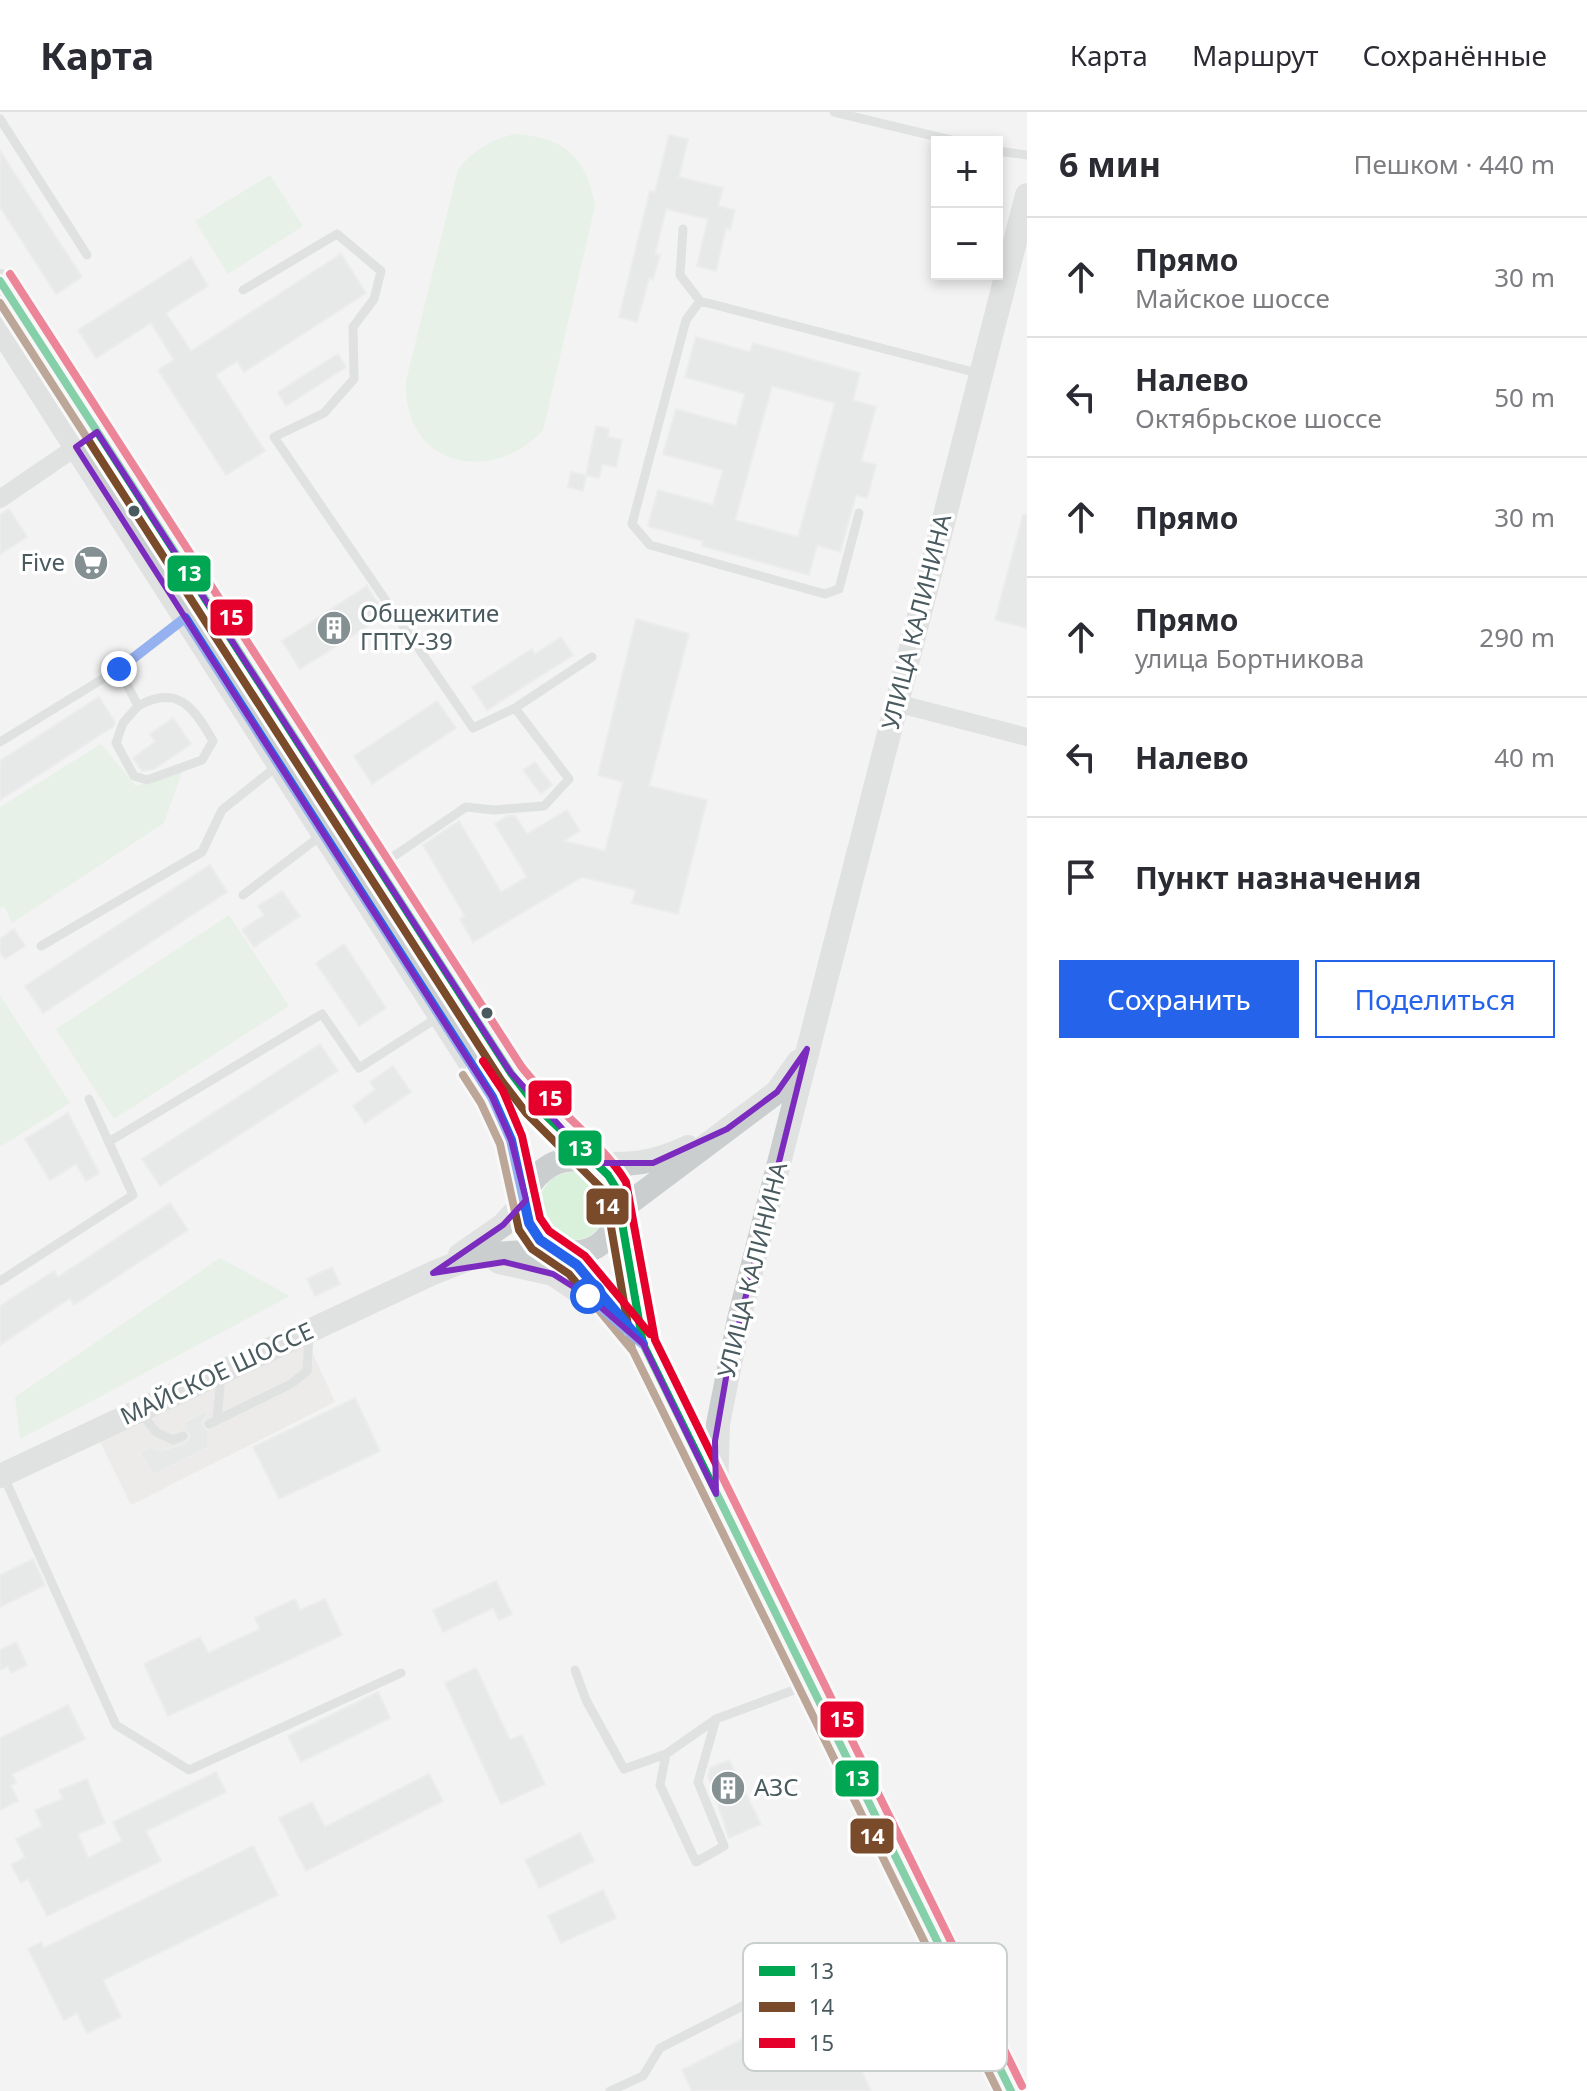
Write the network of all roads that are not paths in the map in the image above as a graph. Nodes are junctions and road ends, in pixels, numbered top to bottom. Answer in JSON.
{"nodes":[{"id":1,"x":834,"y":112,"type":"edge"},
{"id":2,"x":0,"y":119,"type":"edge"},
{"id":3,"x":934,"y":136,"type":"edge"},
{"id":4,"x":1003,"y":152,"type":"edge"},
{"id":5,"x":1027,"y":155,"type":"edge"},
{"id":6,"x":1027,"y":195,"type":"edge"},
{"id":7,"x":683,"y":229,"type":"dead end"},
{"id":8,"x":87,"y":255,"type":"dead end"},
{"id":9,"x":0,"y":281,"type":"edge"},
{"id":10,"x":243,"y":290,"type":"dead end"},
{"id":11,"x":700,"y":301,"type":"junction"},
{"id":12,"x":0,"y":329,"type":"edge"},
{"id":13,"x":981,"y":374,"type":"junction"},
{"id":14,"x":97,"y":432,"type":"junction"},
{"id":15,"x":76,"y":447,"type":"junction"},
{"id":16,"x":0,"y":499,"type":"edge"},
{"id":17,"x":859,"y":513,"type":"dead end"},
{"id":18,"x":185,"y":618,"type":"junction"},
{"id":19,"x":592,"y":657,"type":"dead end"},
{"id":20,"x":119,"y":669,"type":"junction"},
{"id":21,"x":896,"y":703,"type":"junction"},
{"id":22,"x":138,"y":706,"type":"junction"},
{"id":23,"x":515,"y":708,"type":"junction"},
{"id":24,"x":1027,"y":737,"type":"edge"},
{"id":25,"x":0,"y":742,"type":"edge"},
{"id":26,"x":279,"y":764,"type":"junction"},
{"id":27,"x":324,"y":834,"type":"junction"},
{"id":28,"x":378,"y":867,"type":"junction"},
{"id":29,"x":243,"y":895,"type":"dead end"},
{"id":30,"x":41,"y":946,"type":"dead end"},
{"id":31,"x":440,"y":1016,"type":"junction"},
{"id":32,"x":807,"y":1049,"type":"junction"},
{"id":33,"x":89,"y":1099,"type":"dead end"},
{"id":34,"x":727,"y":1129,"type":"junction"},
{"id":35,"x":110,"y":1141,"type":"junction"},
{"id":36,"x":594,"y":1163,"type":"junction"},
{"id":37,"x":526,"y":1200,"type":"junction"},
{"id":38,"x":620,"y":1210,"type":"junction"},
{"id":39,"x":557,"y":1250,"type":"junction"},
{"id":40,"x":433,"y":1273,"type":"junction"},
{"id":41,"x":0,"y":1281,"type":"edge"},
{"id":42,"x":309,"y":1331,"type":"junction"},
{"id":43,"x":643,"y":1344,"type":"junction"},
{"id":44,"x":222,"y":1372,"type":"junction"},
{"id":45,"x":139,"y":1411,"type":"junction"},
{"id":46,"x":183,"y":1436,"type":"dead end"},
{"id":47,"x":1,"y":1475,"type":"edge"},
{"id":48,"x":716,"y":1494,"type":"junction"},
{"id":49,"x":575,"y":1670,"type":"dead end"},
{"id":50,"x":401,"y":1673,"type":"dead end"},
{"id":51,"x":810,"y":1684,"type":"junction"},
{"id":52,"x":716,"y":1719,"type":"junction"},
{"id":53,"x":666,"y":1754,"type":"junction"},
{"id":54,"x":938,"y":1943,"type":"edge"},
{"id":55,"x":743,"y":2006,"type":"edge"},
{"id":56,"x":1001,"y":2071,"type":"edge"},
{"id":57,"x":610,"y":2091,"type":"edge"},
{"id":58,"x":1011,"y":2091,"type":"edge"}],
"edges":[{"from":1,"to":3,"type":"lane"},
{"from":2,"to":8,"type":"lane"},
{"from":4,"to":5,"type":"lane"},
{"from":6,"to":13,"type":"main road","name":"УЛИЦА КАЛИНИНА"},
{"from":7,"to":11,"type":"lane"},
{"from":9,"to":14,"type":"main road"},
{"from":10,"to":23,"type":"lane"},
{"from":11,"to":13,"type":"lane"},
{"from":11,"to":17,"type":"lane"},
{"from":12,"to":15,"type":"main road"},
{"from":13,"to":21,"type":"main road","name":"УЛИЦА КАЛИНИНА"},
{"from":14,"to":15,"type":"main road"},
{"from":14,"to":28,"type":"main road"},
{"from":15,"to":16,"type":"street"},
{"from":15,"to":18,"type":"main road"},
{"from":18,"to":20,"type":"lane"},
{"from":18,"to":26,"type":"main road"},
{"from":19,"to":23,"type":"lane"},
{"from":20,"to":22,"type":"lane"},
{"from":20,"to":25,"type":"lane"},
{"from":21,"to":24,"type":"street"},
{"from":21,"to":32,"type":"main road","name":"УЛИЦА КАЛИНИНА"},
{"from":22,"to":22,"type":"lane"},
{"from":23,"to":28,"type":"lane"},
{"from":26,"to":27,"type":"main road"},
{"from":26,"to":30,"type":"lane"},
{"from":27,"to":29,"type":"lane"},
{"from":27,"to":31,"type":"main road"},
{"from":28,"to":36,"type":"main road"},
{"from":31,"to":35,"type":"lane"},
{"from":31,"to":37,"type":"main road"},
{"from":32,"to":34,"type":"main road","name":"УЛИЦА КАЛИНИНА"},
{"from":32,"to":48,"type":"main road","name":"УЛИЦА КАЛИНИНА"},
{"from":33,"to":35,"type":"lane"},
{"from":34,"to":36,"type":"main road","name":"УЛИЦА КАЛИНИНА"},
{"from":34,"to":38,"type":"main road","name":"УЛИЦА КАЛИНИНА"},
{"from":35,"to":41,"type":"lane"},
{"from":36,"to":37,"type":"main road"},
{"from":36,"to":38,"type":"main road"},
{"from":37,"to":39,"type":"main road"},
{"from":37,"to":40,"type":"main road","name":"МАЙСКОЕ ШОССЕ"},
{"from":38,"to":39,"type":"main road"},
{"from":38,"to":43,"type":"main road"},
{"from":39,"to":40,"type":"main road","name":"МАЙСКОЕ ШОССЕ"},
{"from":39,"to":43,"type":"main road"},
{"from":40,"to":42,"type":"main road","name":"МАЙСКОЕ ШОССЕ"},
{"from":40,"to":43,"type":"main road","name":"МАЙСКОЕ ШОССЕ"},
{"from":42,"to":44,"type":"main road","name":"МАЙСКОЕ ШОССЕ"},
{"from":42,"to":44,"type":"lane"},
{"from":43,"to":48,"type":"main road"},
{"from":44,"to":45,"type":"main road","name":"МАЙСКОЕ ШОССЕ"},
{"from":45,"to":46,"type":"lane"},
{"from":45,"to":47,"type":"main road","name":"МАЙСКОЕ ШОССЕ"},
{"from":47,"to":50,"type":"lane"},
{"from":48,"to":51,"type":"main road"},
{"from":49,"to":53,"type":"lane"},
{"from":51,"to":52,"type":"lane"},
{"from":51,"to":54,"type":"main road"},
{"from":52,"to":53,"type":"lane"},
{"from":52,"to":53,"type":"lane"},
{"from":55,"to":57,"type":"lane"},
{"from":56,"to":58,"type":"main road"}]}
